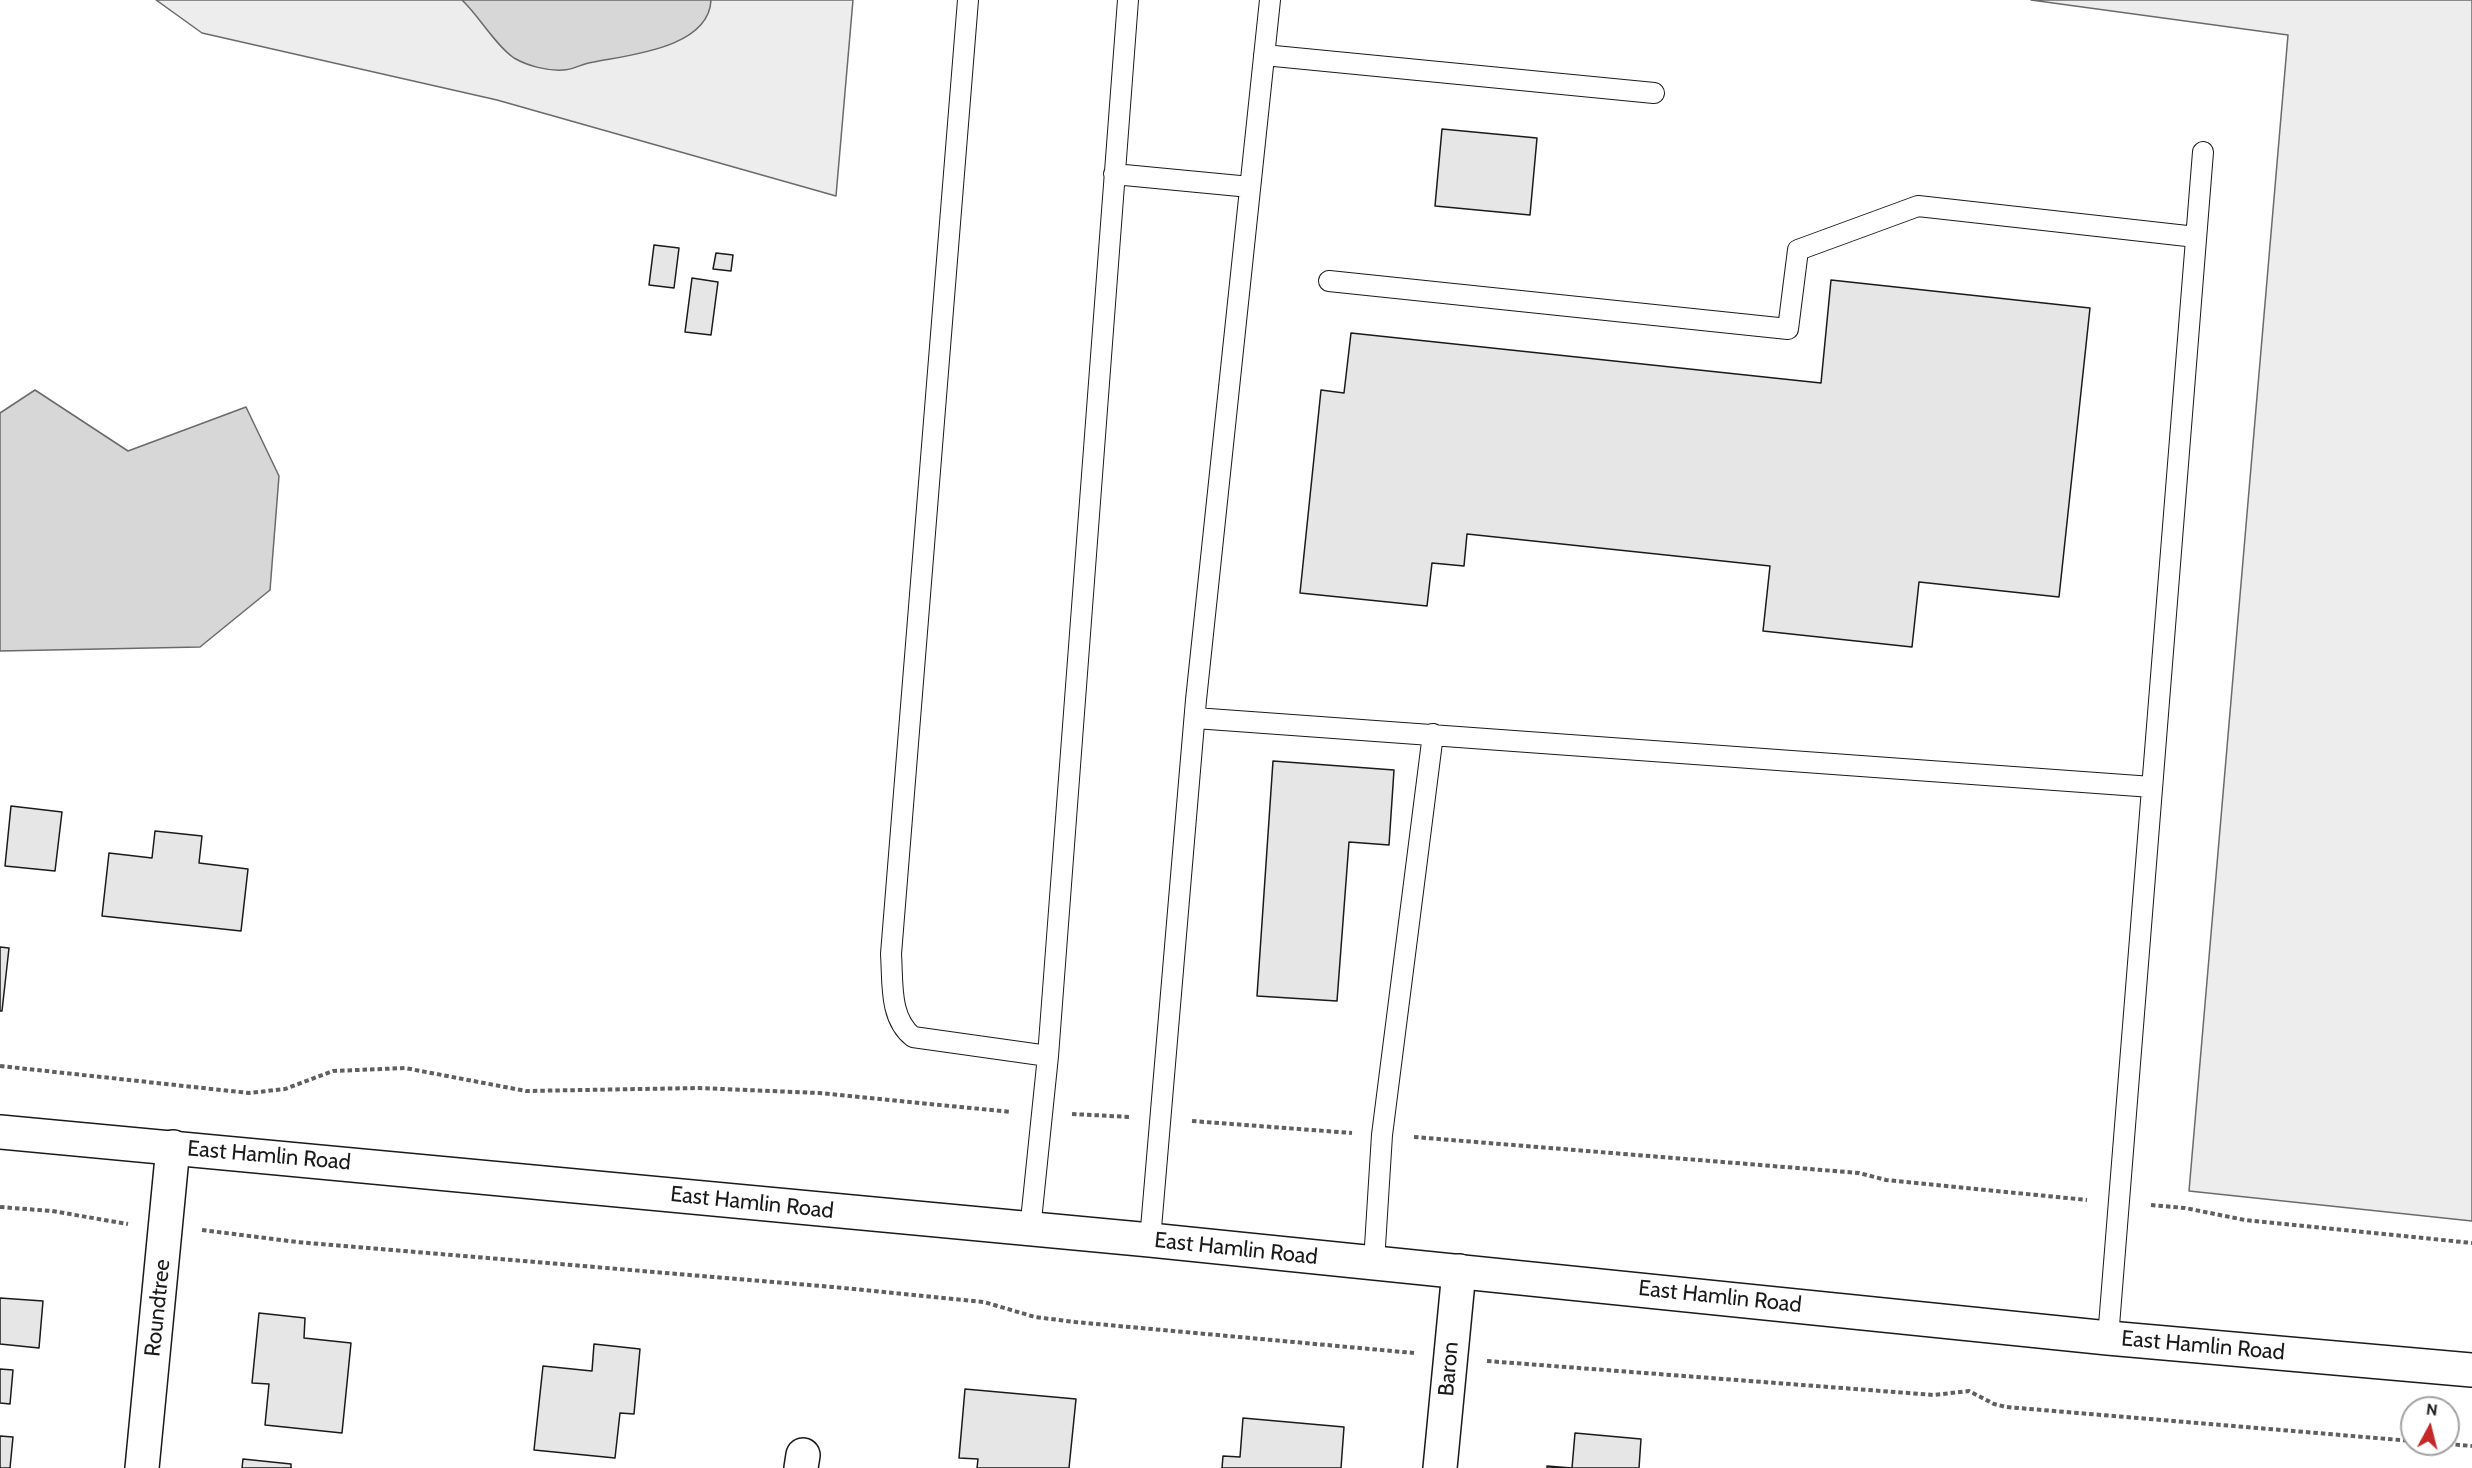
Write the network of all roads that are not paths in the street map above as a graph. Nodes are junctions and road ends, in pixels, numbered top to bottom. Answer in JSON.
{"nodes":[{"id":1,"x":968,"y":0,"type":"edge"},
{"id":2,"x":1128,"y":0,"type":"edge"},
{"id":3,"x":1270,"y":0,"type":"edge"},
{"id":4,"x":1264,"y":55,"type":"junction"},
{"id":5,"x":1654,"y":93,"type":"dead end"},
{"id":6,"x":2203,"y":152,"type":"dead end"},
{"id":7,"x":1114,"y":174,"type":"junction"},
{"id":8,"x":1250,"y":187,"type":"junction"},
{"id":9,"x":2196,"y":237,"type":"junction"},
{"id":10,"x":1329,"y":281,"type":"dead end"},
{"id":11,"x":1195,"y":718,"type":"junction"},
{"id":12,"x":1433,"y":734,"type":"junction"},
{"id":13,"x":2152,"y":787,"type":"junction"},
{"id":14,"x":1048,"y":1056,"type":"junction"},
{"id":15,"x":0,"y":1132,"type":"edge"},
{"id":16,"x":173,"y":1147,"type":"junction"},
{"id":17,"x":1030,"y":1230,"type":"junction"},
{"id":18,"x":1150,"y":1240,"type":"junction"},
{"id":19,"x":1374,"y":1262,"type":"junction"},
{"id":20,"x":1459,"y":1270,"type":"junction"},
{"id":21,"x":2108,"y":1338,"type":"junction"},
{"id":22,"x":2472,"y":1370,"type":"edge"},
{"id":23,"x":142,"y":1468,"type":"edge"},
{"id":24,"x":1440,"y":1468,"type":"edge"}],
"edges":[{"from":1,"to":14,"type":"lane"},
{"from":2,"to":7,"type":"lane"},
{"from":3,"to":4,"type":"lane"},
{"from":4,"to":5,"type":"lane"},
{"from":4,"to":8,"type":"lane"},
{"from":6,"to":9,"type":"lane"},
{"from":7,"to":8,"type":"lane"},
{"from":7,"to":14,"type":"lane"},
{"from":8,"to":11,"type":"lane"},
{"from":9,"to":10,"type":"lane"},
{"from":9,"to":13,"type":"lane"},
{"from":11,"to":12,"type":"lane"},
{"from":11,"to":18,"type":"lane"},
{"from":12,"to":13,"type":"lane"},
{"from":12,"to":19,"type":"lane"},
{"from":13,"to":21,"type":"lane"},
{"from":14,"to":17,"type":"lane"},
{"from":15,"to":16,"type":"street","name":"East Hamlin Road"},
{"from":16,"to":17,"type":"street","name":"East Hamlin Road"},
{"from":16,"to":23,"type":"street","name":"Roundtree"},
{"from":17,"to":18,"type":"street","name":"East Hamlin Road"},
{"from":18,"to":19,"type":"street","name":"East Hamlin Road"},
{"from":19,"to":20,"type":"street","name":"East Hamlin Road"},
{"from":20,"to":21,"type":"street","name":"East Hamlin Road"},
{"from":20,"to":24,"type":"street","name":"Baron"},
{"from":21,"to":22,"type":"street","name":"East Hamlin Road"}]}
